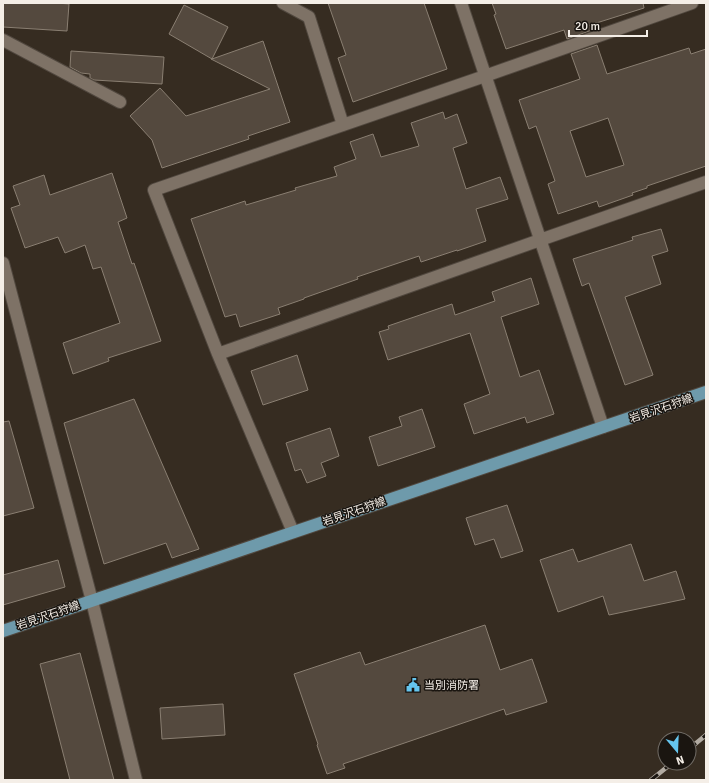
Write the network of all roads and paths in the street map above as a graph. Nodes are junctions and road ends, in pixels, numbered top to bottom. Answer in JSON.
{"nodes":[{"id":1,"x":283,"y":3,"type":"edge"},
{"id":2,"x":461,"y":3,"type":"edge"},
{"id":3,"x":692,"y":3,"type":"edge"},
{"id":4,"x":3,"y":40,"type":"edge"},
{"id":5,"x":485,"y":76,"type":"junction"},
{"id":6,"x":120,"y":102,"type":"dead end"},
{"id":7,"x":343,"y":125,"type":"junction"},
{"id":8,"x":706,"y":182,"type":"edge"},
{"id":9,"x":540,"y":240,"type":"junction"},
{"id":10,"x":3,"y":262,"type":"edge"},
{"id":11,"x":218,"y":354,"type":"junction"},
{"id":12,"x":706,"y":392,"type":"edge"},
{"id":13,"x":603,"y":427,"type":"junction"},
{"id":14,"x":293,"y":532,"type":"junction"},
{"id":15,"x":92,"y":600,"type":"junction"},
{"id":16,"x":3,"y":631,"type":"edge"},
{"id":17,"x":136,"y":780,"type":"edge"}],
"edges":[{"from":1,"to":7,"type":"street"},
{"from":2,"to":5,"type":"street"},
{"from":3,"to":5,"type":"street"},
{"from":4,"to":6,"type":"street"},
{"from":5,"to":7,"type":"street"},
{"from":5,"to":9,"type":"street"},
{"from":7,"to":11,"type":"street"},
{"from":8,"to":9,"type":"street"},
{"from":9,"to":11,"type":"street"},
{"from":9,"to":13,"type":"street"},
{"from":10,"to":15,"type":"street"},
{"from":11,"to":14,"type":"street"},
{"from":12,"to":13,"type":"main road","name":"岩見沢石狩線"},
{"from":13,"to":14,"type":"main road","name":"岩見沢石狩線"},
{"from":14,"to":15,"type":"main road","name":"岩見沢石狩線"},
{"from":15,"to":16,"type":"main road","name":"岩見沢石狩線"},
{"from":15,"to":17,"type":"street"}]}
